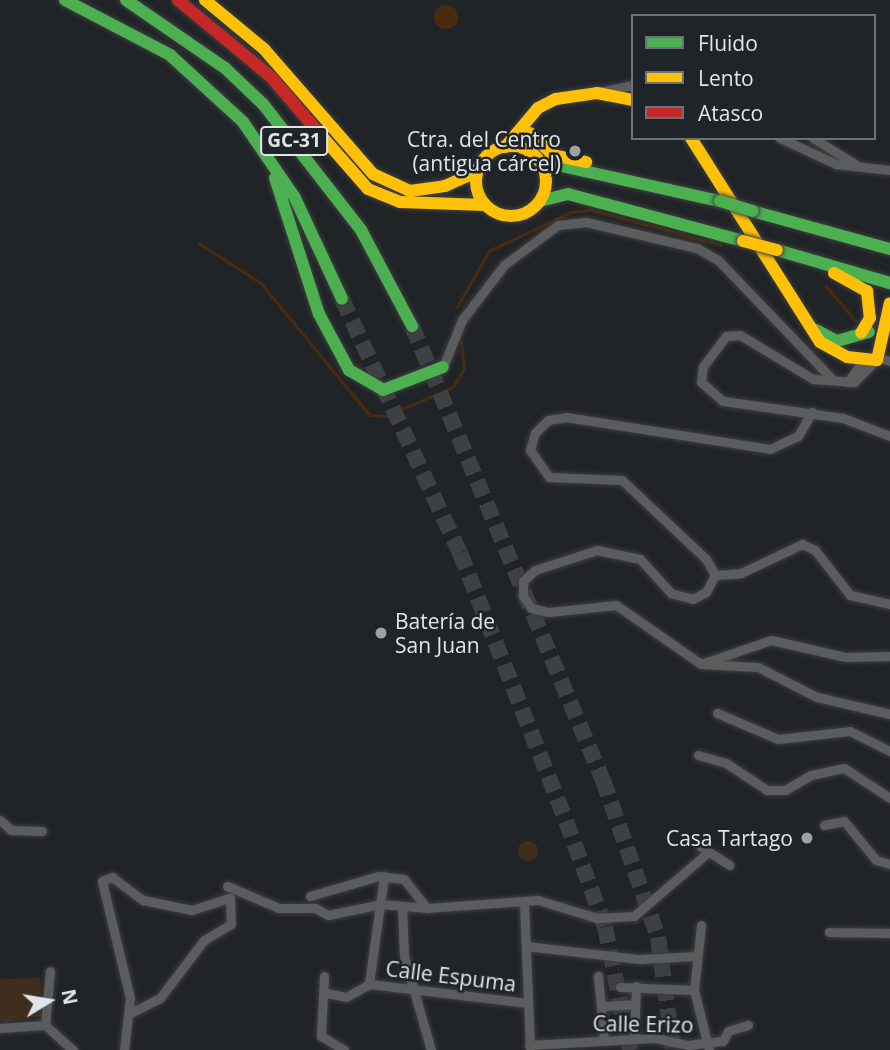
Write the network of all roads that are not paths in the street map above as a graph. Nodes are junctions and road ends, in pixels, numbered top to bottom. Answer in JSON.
{"nodes":[{"id":1,"x":65,"y":0,"type":"edge"},
{"id":2,"x":126,"y":0,"type":"edge"},
{"id":3,"x":178,"y":0,"type":"edge"},
{"id":4,"x":205,"y":0,"type":"edge"},
{"id":5,"x":631,"y":85,"type":"edge"},
{"id":6,"x":597,"y":93,"type":"junction"},
{"id":7,"x":630,"y":98,"type":"edge"},
{"id":8,"x":538,"y":108,"type":"junction"},
{"id":9,"x":530,"y":132,"type":"junction"},
{"id":10,"x":784,"y":140,"type":"edge"},
{"id":11,"x":816,"y":140,"type":"edge"},
{"id":12,"x":702,"y":144,"type":"edge"},
{"id":13,"x":505,"y":147,"type":"junction"},
{"id":14,"x":266,"y":153,"type":"junction"},
{"id":15,"x":536,"y":157,"type":"junction"},
{"id":16,"x":860,"y":167,"type":"junction"},
{"id":17,"x":890,"y":170,"type":"edge"},
{"id":18,"x":478,"y":171,"type":"junction"},
{"id":19,"x":605,"y":171,"type":"junction"},
{"id":20,"x":540,"y":201,"type":"junction"},
{"id":21,"x":485,"y":205,"type":"junction"},
{"id":22,"x":890,"y":249,"type":"edge"},
{"id":23,"x":806,"y":259,"type":"junction"},
{"id":24,"x":890,"y":283,"type":"edge"},
{"id":25,"x":342,"y":299,"type":"tunnel mouth"},
{"id":26,"x":890,"y":303,"type":"edge"},
{"id":27,"x":804,"y":318,"type":"junction"},
{"id":28,"x":412,"y":326,"type":"tunnel mouth"},
{"id":29,"x":858,"y":336,"type":"junction"},
{"id":30,"x":877,"y":355,"type":"edge"},
{"id":31,"x":443,"y":367,"type":"joint"},
{"id":32,"x":832,"y":379,"type":"junction"},
{"id":33,"x":812,"y":412,"type":"junction"},
{"id":34,"x":890,"y":436,"type":"edge"},
{"id":35,"x":715,"y":575,"type":"junction"},
{"id":36,"x":890,"y":604,"type":"edge"},
{"id":37,"x":890,"y":656,"type":"edge"},
{"id":38,"x":701,"y":664,"type":"junction"},
{"id":39,"x":717,"y":713,"type":"dead end"},
{"id":40,"x":890,"y":714,"type":"edge"},
{"id":41,"x":890,"y":751,"type":"edge"},
{"id":42,"x":698,"y":755,"type":"dead end"},
{"id":43,"x":890,"y":798,"type":"edge"},
{"id":44,"x":0,"y":820,"type":"edge"},
{"id":45,"x":824,"y":825,"type":"dead end"},
{"id":46,"x":42,"y":831,"type":"dead end"},
{"id":47,"x":890,"y":863,"type":"edge"},
{"id":48,"x":729,"y":865,"type":"dead end"},
{"id":49,"x":384,"y":876,"type":"junction"},
{"id":50,"x":228,"y":886,"type":"dead end"},
{"id":51,"x":310,"y":896,"type":"dead end"},
{"id":52,"x":524,"y":903,"type":"junction"},
{"id":53,"x":381,"y":904,"type":"junction"},
{"id":54,"x":402,"y":906,"type":"junction"},
{"id":55,"x":427,"y":908,"type":"junction"},
{"id":56,"x":701,"y":925,"type":"dead end"},
{"id":57,"x":829,"y":932,"type":"dead end"},
{"id":58,"x":890,"y":933,"type":"edge"},
{"id":59,"x":526,"y":946,"type":"junction"},
{"id":60,"x":696,"y":956,"type":"junction"},
{"id":61,"x":50,"y":971,"type":"dead end"},
{"id":62,"x":324,"y":976,"type":"dead end"},
{"id":63,"x":598,"y":976,"type":"dead end"},
{"id":64,"x":369,"y":984,"type":"junction"},
{"id":65,"x":636,"y":986,"type":"junction"},
{"id":66,"x":620,"y":987,"type":"dead end"},
{"id":67,"x":414,"y":990,"type":"junction"},
{"id":68,"x":694,"y":990,"type":"junction"},
{"id":69,"x":326,"y":993,"type":"junction"},
{"id":70,"x":528,"y":1003,"type":"junction"},
{"id":71,"x":635,"y":1004,"type":"junction"},
{"id":72,"x":602,"y":1006,"type":"junction"},
{"id":73,"x":131,"y":1013,"type":"junction"},
{"id":74,"x":45,"y":1025,"type":"junction"},
{"id":75,"x":748,"y":1025,"type":"dead end"},
{"id":76,"x":0,"y":1028,"type":"edge"},
{"id":77,"x":655,"y":1038,"type":"junction"},
{"id":78,"x":608,"y":1039,"type":"junction"},
{"id":79,"x":634,"y":1039,"type":"junction"},
{"id":80,"x":709,"y":1046,"type":"edge"},
{"id":81,"x":529,"y":1047,"type":"edge"},
{"id":82,"x":73,"y":1050,"type":"edge"},
{"id":83,"x":124,"y":1050,"type":"edge"},
{"id":84,"x":344,"y":1050,"type":"edge"},
{"id":85,"x":430,"y":1050,"type":"edge"},
{"id":86,"x":616,"y":1050,"type":"edge"},
{"id":87,"x":654,"y":1050,"type":"edge"}],
"edges":[{"from":1,"to":14,"type":"main road","number":"GC-31"},
{"from":2,"to":28,"type":"main road","number":"GC-31"},
{"from":3,"to":21,"type":"main road"},
{"from":4,"to":18,"type":"main road"},
{"from":5,"to":6,"type":"street"},
{"from":6,"to":7,"type":"main road"},
{"from":6,"to":8,"type":"main road"},
{"from":8,"to":9,"type":"main road"},
{"from":8,"to":13,"type":"main road"},
{"from":9,"to":15,"type":"main road"},
{"from":9,"to":19,"type":"main road"},
{"from":10,"to":16,"type":"street"},
{"from":11,"to":16,"type":"street"},
{"from":12,"to":27,"type":"main road"},
{"from":13,"to":15,"type":"main road"},
{"from":13,"to":18,"type":"main road"},
{"from":14,"to":25,"type":"main road","number":"GC-31"},
{"from":14,"to":31,"type":"main road"},
{"from":15,"to":19,"type":"main road"},
{"from":15,"to":20,"type":"main road"},
{"from":16,"to":17,"type":"street"},
{"from":18,"to":21,"type":"main road"},
{"from":19,"to":22,"type":"main road","bridge":true},
{"from":20,"to":21,"type":"main road"},
{"from":20,"to":23,"type":"main road","bridge":true},
{"from":23,"to":24,"type":"main road"},
{"from":23,"to":29,"type":"main road"},
{"from":26,"to":30,"type":"main road"},
{"from":27,"to":29,"type":"main road"},
{"from":27,"to":30,"type":"main road"},
{"from":29,"to":30,"type":"main road"},
{"from":29,"to":30,"type":"main road"},
{"from":30,"to":32,"type":"street"},
{"from":31,"to":32,"type":"street"},
{"from":32,"to":33,"type":"street"},
{"from":33,"to":34,"type":"street"},
{"from":33,"to":35,"type":"street"},
{"from":35,"to":36,"type":"street"},
{"from":35,"to":38,"type":"street"},
{"from":37,"to":38,"type":"street"},
{"from":38,"to":40,"type":"street"},
{"from":39,"to":41,"type":"street"},
{"from":42,"to":43,"type":"street"},
{"from":44,"to":46,"type":"street"},
{"from":45,"to":47,"type":"street"},
{"from":48,"to":52,"type":"street"},
{"from":49,"to":51,"type":"street"},
{"from":49,"to":53,"type":"street"},
{"from":49,"to":55,"type":"street"},
{"from":50,"to":53,"type":"street"},
{"from":52,"to":55,"type":"street"},
{"from":52,"to":59,"type":"street"},
{"from":53,"to":54,"type":"street"},
{"from":53,"to":64,"type":"street"},
{"from":54,"to":55,"type":"street"},
{"from":54,"to":67,"type":"street"},
{"from":56,"to":60,"type":"street"},
{"from":57,"to":58,"type":"street"},
{"from":59,"to":60,"type":"street"},
{"from":59,"to":70,"type":"street"},
{"from":60,"to":68,"type":"street"},
{"from":61,"to":74,"type":"street"},
{"from":62,"to":69,"type":"street"},
{"from":63,"to":72,"type":"street"},
{"from":64,"to":67,"type":"street","name":"Calle Espuma"},
{"from":64,"to":69,"type":"street"},
{"from":65,"to":66,"type":"street"},
{"from":65,"to":68,"type":"street"},
{"from":65,"to":71,"type":"street"},
{"from":67,"to":70,"type":"street","name":"Calle Espuma"},
{"from":67,"to":85,"type":"street"},
{"from":68,"to":80,"type":"street"},
{"from":69,"to":84,"type":"street"},
{"from":70,"to":81,"type":"street"},
{"from":71,"to":72,"type":"street"},
{"from":71,"to":79,"type":"street"},
{"from":72,"to":78,"type":"street"},
{"from":73,"to":73,"type":"street"},
{"from":73,"to":83,"type":"street"},
{"from":74,"to":76,"type":"street"},
{"from":74,"to":82,"type":"street"},
{"from":75,"to":80,"type":"street","name":"Calle Erizo"},
{"from":77,"to":79,"type":"street","name":"Calle Erizo"},
{"from":77,"to":80,"type":"street","name":"Calle Erizo"},
{"from":77,"to":87,"type":"street"},
{"from":78,"to":79,"type":"street","name":"Calle Erizo"},
{"from":78,"to":81,"type":"street","name":"Calle Erizo"},
{"from":78,"to":86,"type":"street"}]}
